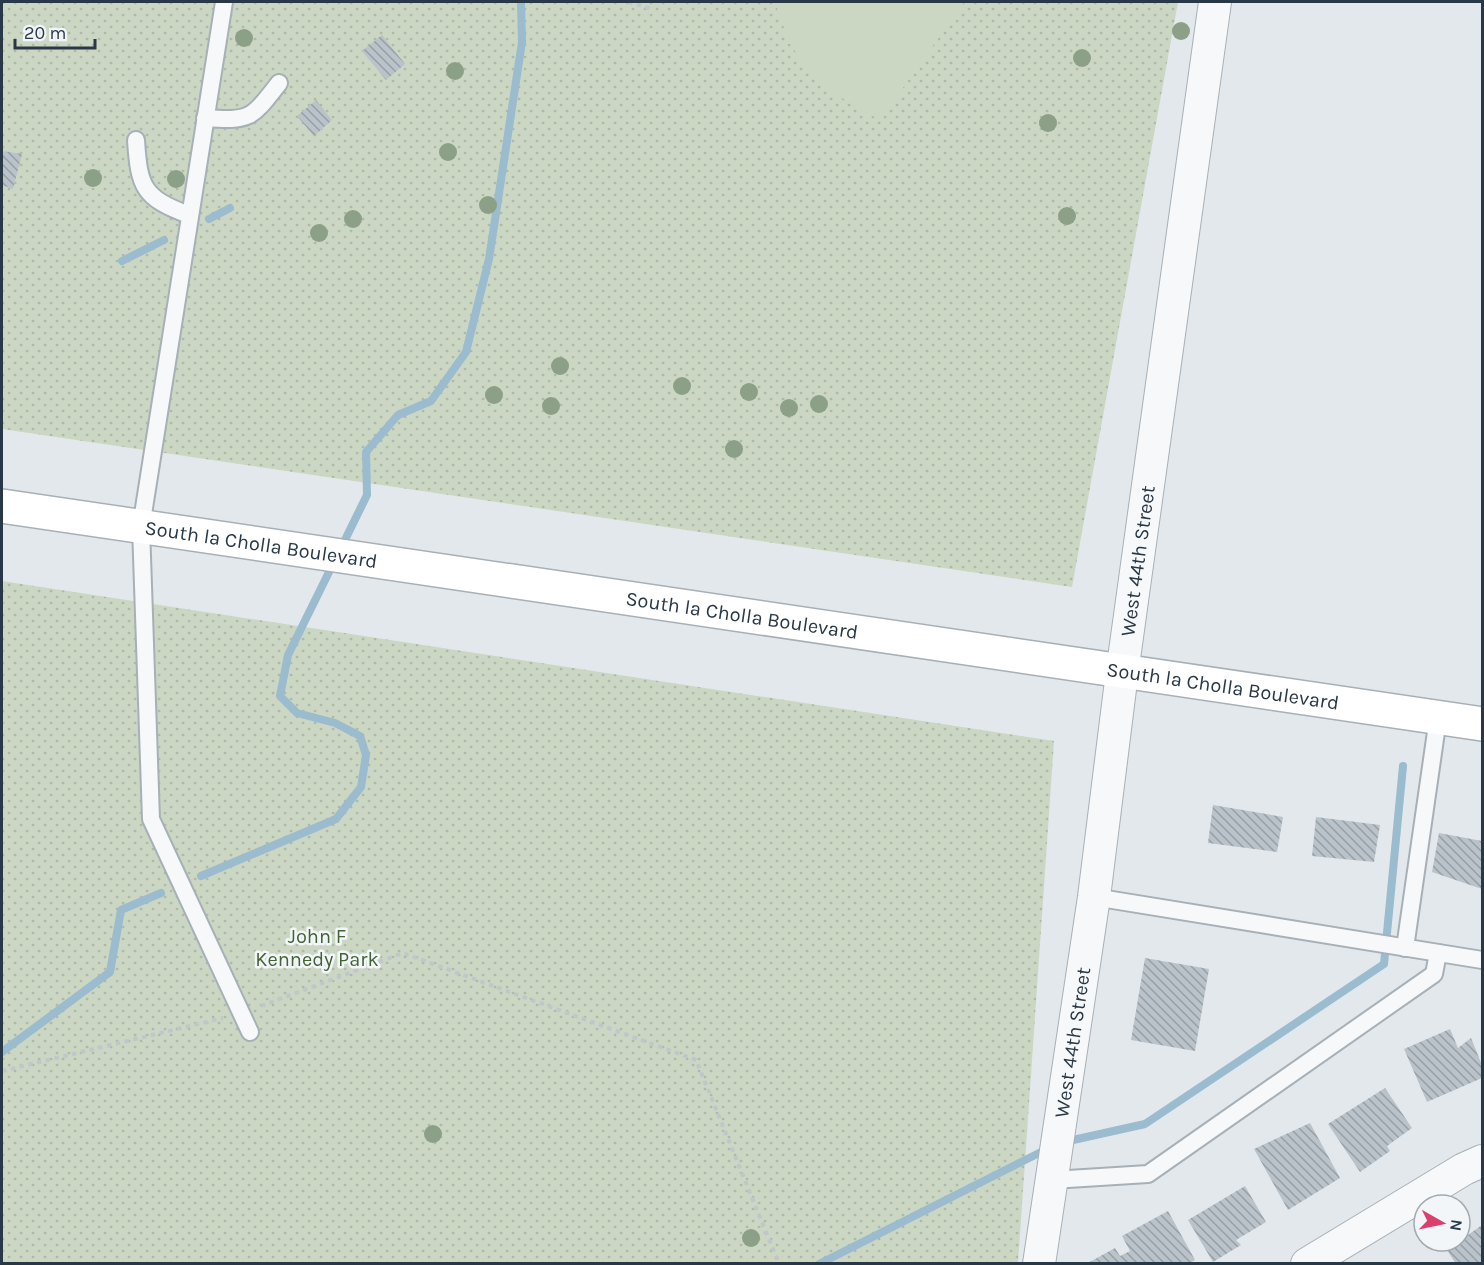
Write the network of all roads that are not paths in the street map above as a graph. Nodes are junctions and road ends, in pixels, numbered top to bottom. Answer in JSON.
{"nodes":[{"id":1,"x":224,"y":2,"type":"edge"},
{"id":2,"x":1215,"y":2,"type":"edge"},
{"id":3,"x":279,"y":83,"type":"dead end"},
{"id":4,"x":205,"y":118,"type":"junction"},
{"id":5,"x":136,"y":140,"type":"dead end"},
{"id":6,"x":189,"y":215,"type":"junction"},
{"id":7,"x":2,"y":506,"type":"edge"},
{"id":8,"x":141,"y":527,"type":"junction"},
{"id":9,"x":1122,"y":673,"type":"junction"},
{"id":10,"x":1438,"y":718,"type":"junction"},
{"id":11,"x":1482,"y":724,"type":"edge"},
{"id":12,"x":1094,"y":897,"type":"junction"},
{"id":13,"x":1405,"y":948,"type":"junction"},
{"id":14,"x":1438,"y":953,"type":"junction"},
{"id":15,"x":1482,"y":960,"type":"edge"},
{"id":16,"x":250,"y":1032,"type":"dead end"},
{"id":17,"x":1482,"y":1161,"type":"edge"},
{"id":18,"x":1052,"y":1180,"type":"junction"},
{"id":19,"x":1039,"y":1263,"type":"edge"},
{"id":20,"x":1307,"y":1263,"type":"edge"}],
"edges":[{"from":1,"to":4,"type":"lane"},
{"from":2,"to":9,"type":"street","name":"West 44th Street"},
{"from":3,"to":4,"type":"lane"},
{"from":4,"to":6,"type":"lane"},
{"from":5,"to":6,"type":"lane"},
{"from":6,"to":8,"type":"lane"},
{"from":7,"to":8,"type":"main road","name":"South la Cholla Boulevard"},
{"from":8,"to":9,"type":"main road","name":"South la Cholla Boulevard"},
{"from":8,"to":16,"type":"lane"},
{"from":9,"to":10,"type":"main road","name":"South la Cholla Boulevard"},
{"from":9,"to":12,"type":"street","name":"West 44th Street"},
{"from":10,"to":11,"type":"main road","name":"South la Cholla Boulevard"},
{"from":10,"to":13,"type":"lane"},
{"from":12,"to":13,"type":"lane"},
{"from":12,"to":18,"type":"street","name":"West 44th Street"},
{"from":13,"to":14,"type":"lane"},
{"from":14,"to":15,"type":"lane"},
{"from":14,"to":18,"type":"lane"},
{"from":17,"to":20,"type":"street"},
{"from":18,"to":19,"type":"street","name":"West 44th Street"}]}
